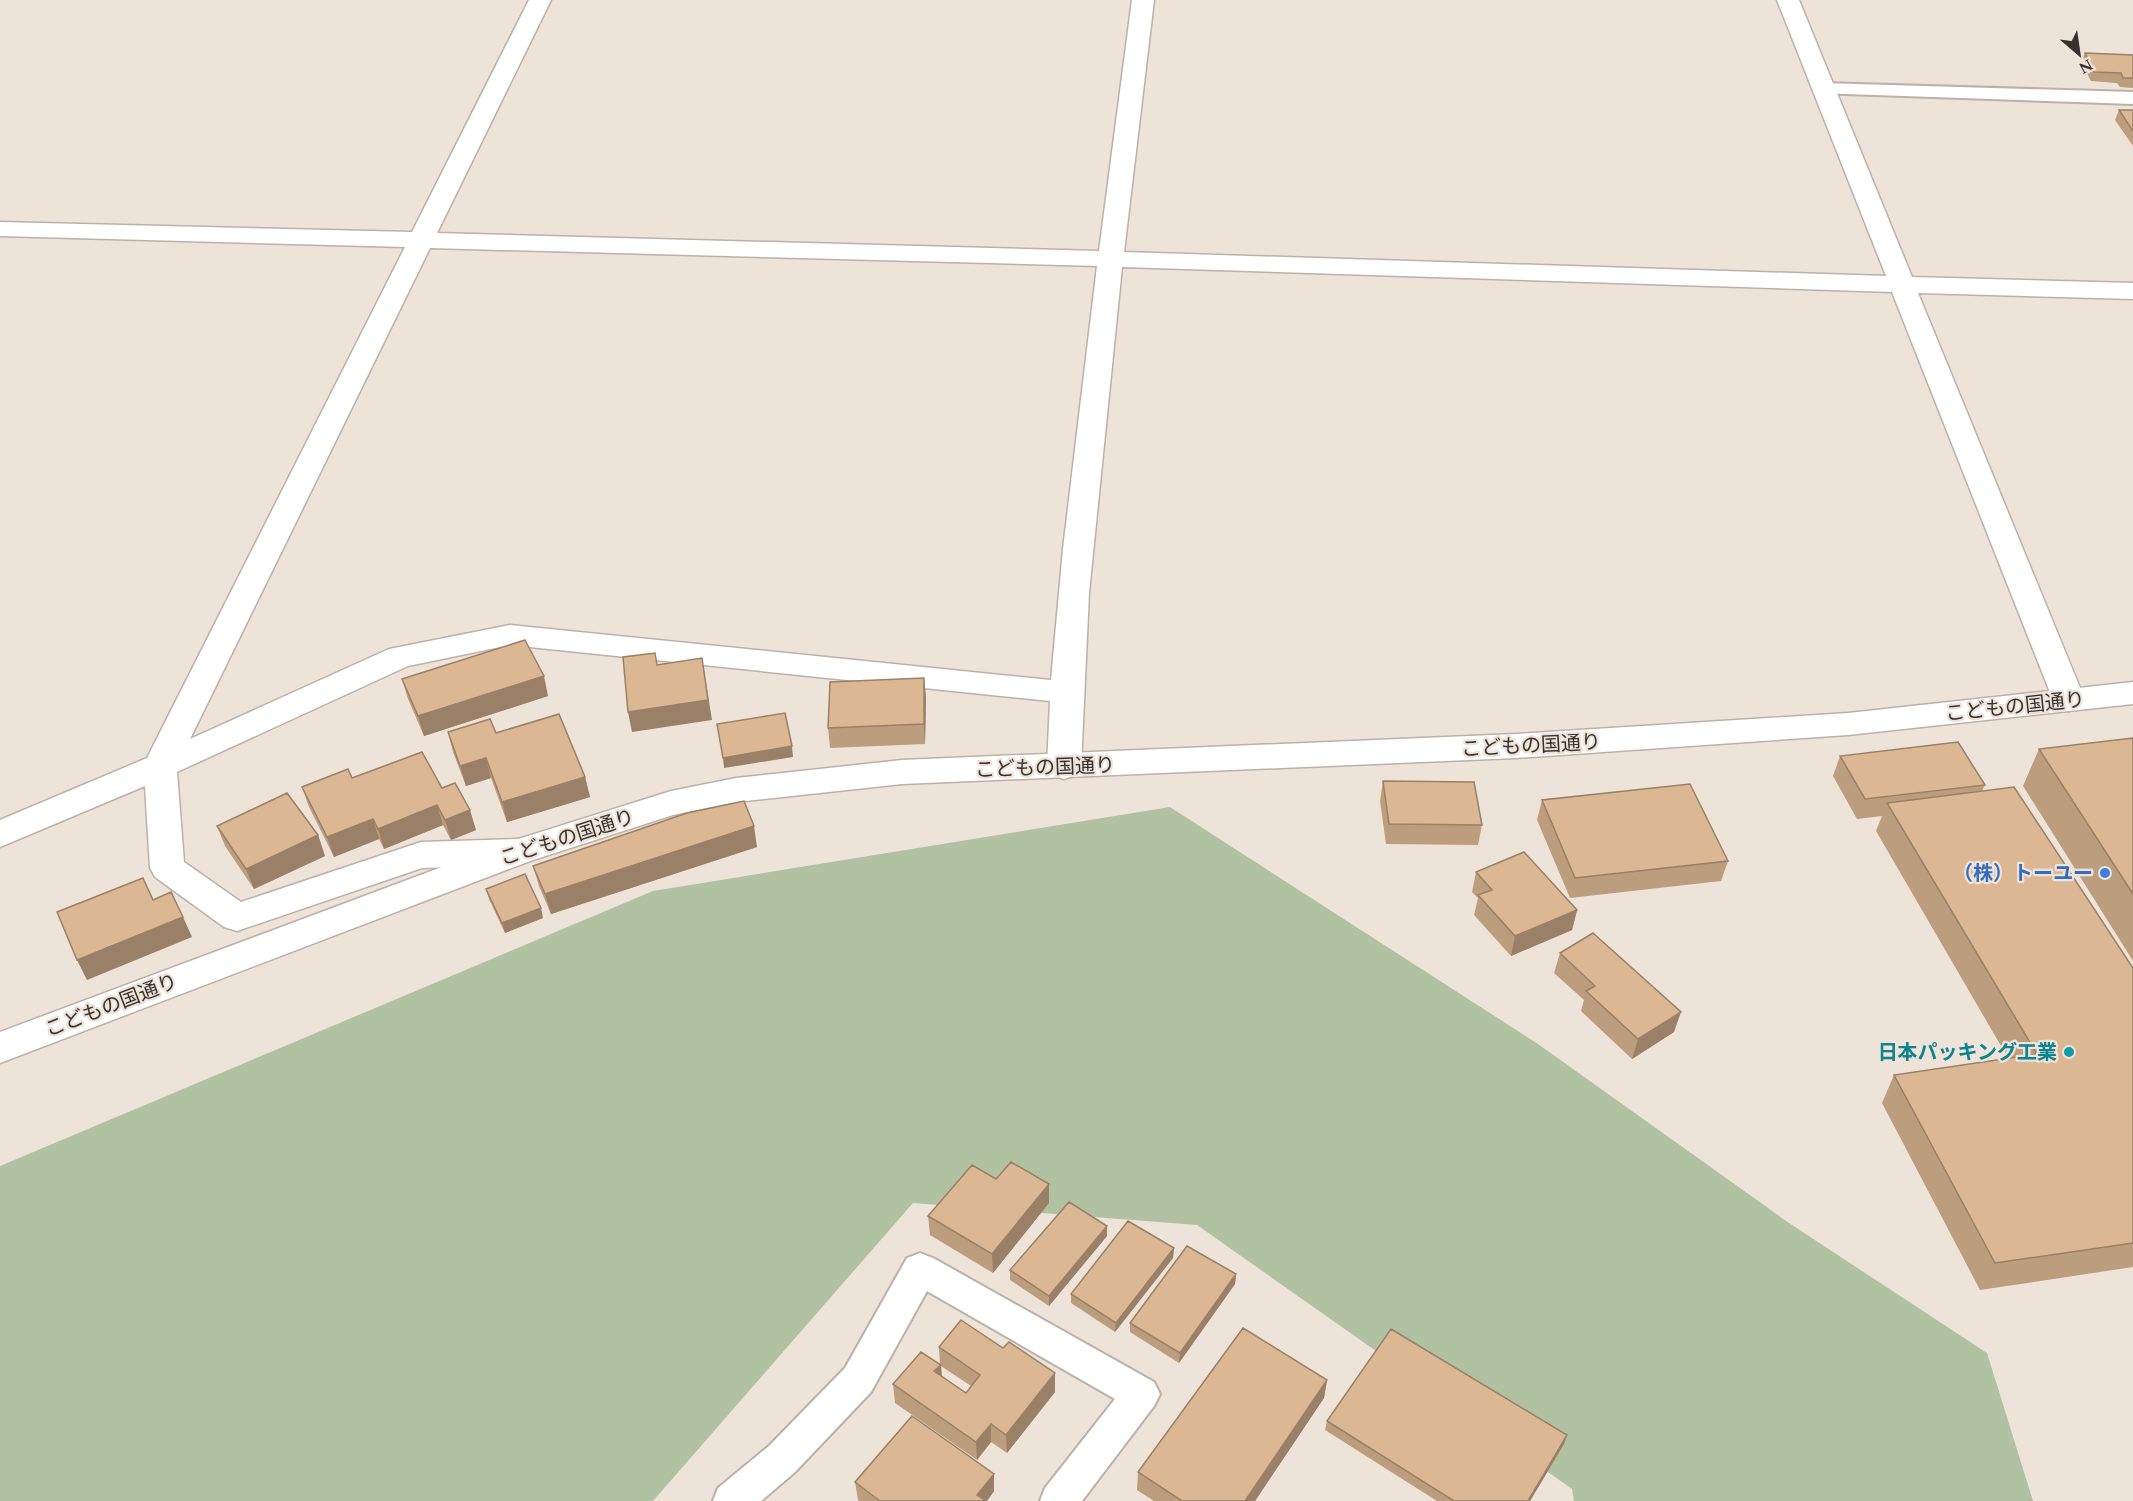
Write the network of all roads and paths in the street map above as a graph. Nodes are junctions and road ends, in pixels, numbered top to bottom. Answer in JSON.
{"nodes":[{"id":1,"x":540,"y":0,"type":"edge"},
{"id":2,"x":1143,"y":0,"type":"edge"},
{"id":3,"x":1788,"y":0,"type":"edge"},
{"id":4,"x":1823,"y":89,"type":"junction"},
{"id":5,"x":2133,"y":98,"type":"edge"},
{"id":6,"x":0,"y":229,"type":"edge"},
{"id":7,"x":421,"y":240,"type":"junction"},
{"id":8,"x":1110,"y":258,"type":"junction"},
{"id":9,"x":1900,"y":283,"type":"junction"},
{"id":10,"x":2133,"y":291,"type":"edge"},
{"id":11,"x":1065,"y":692,"type":"junction"},
{"id":12,"x":2133,"y":693,"type":"edge"},
{"id":13,"x":2069,"y":700,"type":"junction"},
{"id":14,"x":160,"y":766,"type":"junction"},
{"id":15,"x":1064,"y":767,"type":"junction"},
{"id":16,"x":0,"y":834,"type":"edge"},
{"id":17,"x":518,"y":852,"type":"junction"},
{"id":18,"x":0,"y":1047,"type":"edge"},
{"id":19,"x":732,"y":1501,"type":"edge"},
{"id":20,"x":1059,"y":1501,"type":"edge"}],
"edges":[{"from":1,"to":7,"type":"street"},
{"from":2,"to":8,"type":"street"},
{"from":3,"to":4,"type":"street"},
{"from":4,"to":5,"type":"lane"},
{"from":4,"to":9,"type":"street"},
{"from":6,"to":7,"type":"street"},
{"from":7,"to":8,"type":"street"},
{"from":7,"to":14,"type":"street"},
{"from":8,"to":9,"type":"street"},
{"from":8,"to":11,"type":"street"},
{"from":9,"to":10,"type":"street"},
{"from":9,"to":13,"type":"street"},
{"from":11,"to":14,"type":"street"},
{"from":11,"to":15,"type":"street"},
{"from":12,"to":13,"type":"street","name":"こどもの国通り"},
{"from":13,"to":15,"type":"street","name":"こどもの国通り"},
{"from":14,"to":16,"type":"street"},
{"from":14,"to":17,"type":"street"},
{"from":15,"to":17,"type":"street","name":"こどもの国通り"},
{"from":17,"to":18,"type":"street","name":"こどもの国通り"},
{"from":19,"to":20,"type":"lane"}]}
